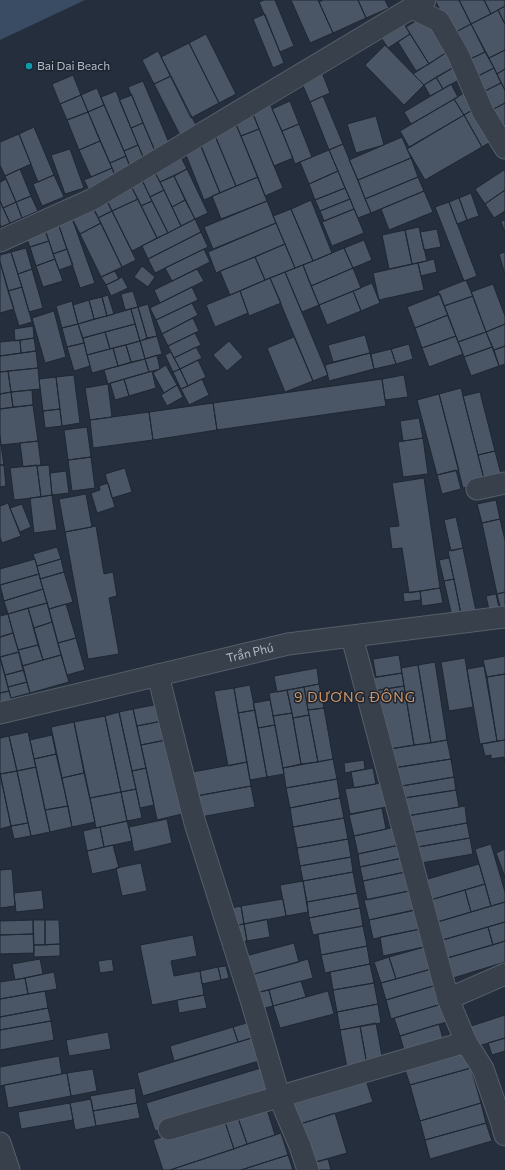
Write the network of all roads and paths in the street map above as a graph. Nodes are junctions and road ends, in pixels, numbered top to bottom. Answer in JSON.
{"nodes":[{"id":1,"x":418,"y":4,"type":"edge"},
{"id":2,"x":505,"y":148,"type":"edge"},
{"id":3,"x":0,"y":241,"type":"edge"},
{"id":4,"x":505,"y":483,"type":"edge"},
{"id":5,"x":477,"y":489,"type":"dead end"},
{"id":6,"x":505,"y":617,"type":"edge"},
{"id":7,"x":352,"y":637,"type":"junction"},
{"id":8,"x":158,"y":675,"type":"junction"},
{"id":9,"x":0,"y":713,"type":"edge"},
{"id":10,"x":505,"y":974,"type":"edge"},
{"id":11,"x":448,"y":999,"type":"junction"},
{"id":12,"x":466,"y":1042,"type":"junction"},
{"id":13,"x":279,"y":1096,"type":"junction"},
{"id":14,"x":169,"y":1129,"type":"dead end"},
{"id":15,"x":505,"y":1135,"type":"edge"},
{"id":16,"x":0,"y":1143,"type":"edge"},
{"id":17,"x":9,"y":1170,"type":"edge"},
{"id":18,"x":308,"y":1170,"type":"edge"}],
"edges":[{"from":1,"to":2,"type":"street"},
{"from":1,"to":3,"type":"street"},
{"from":4,"to":5,"type":"street"},
{"from":6,"to":7,"type":"street","name":"Trần Phú"},
{"from":7,"to":8,"type":"street","name":"Trần Phú"},
{"from":7,"to":11,"type":"street"},
{"from":8,"to":9,"type":"street","name":"Trần Phú"},
{"from":8,"to":13,"type":"street"},
{"from":10,"to":11,"type":"street"},
{"from":11,"to":12,"type":"street"},
{"from":12,"to":13,"type":"street"},
{"from":12,"to":15,"type":"street"},
{"from":13,"to":14,"type":"street"},
{"from":13,"to":18,"type":"street"},
{"from":16,"to":17,"type":"street"}]}
